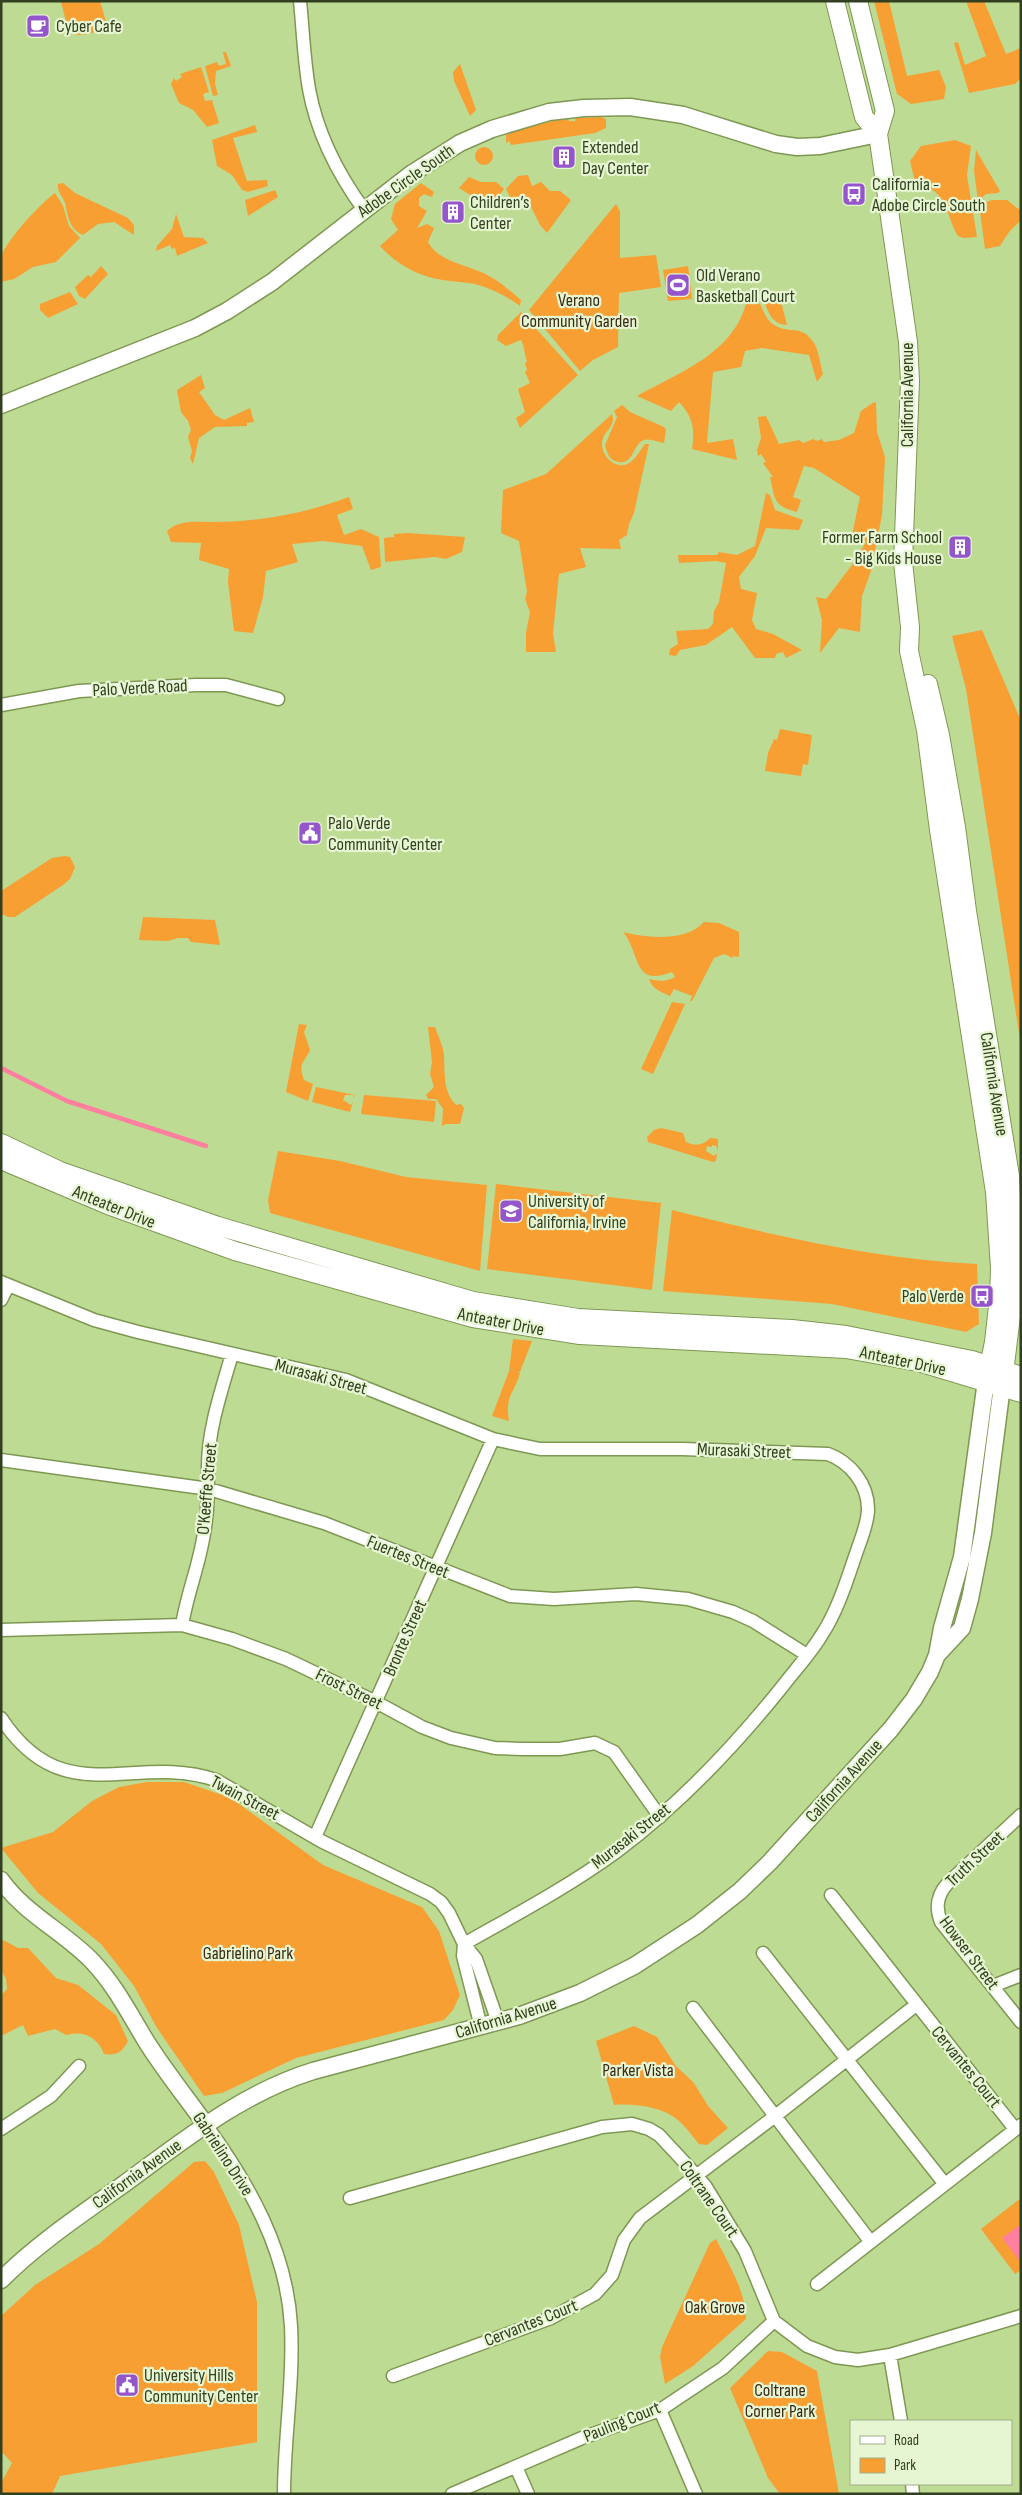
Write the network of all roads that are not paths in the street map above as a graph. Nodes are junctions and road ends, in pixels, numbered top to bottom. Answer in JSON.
{"nodes":[{"id":1,"x":300,"y":1,"type":"edge"},
{"id":2,"x":835,"y":1,"type":"edge"},
{"id":3,"x":858,"y":1,"type":"edge"},
{"id":4,"x":878,"y":134,"type":"junction"},
{"id":5,"x":364,"y":210,"type":"junction"},
{"id":6,"x":1,"y":404,"type":"edge"},
{"id":7,"x":278,"y":699,"type":"dead end"},
{"id":8,"x":1,"y":705,"type":"edge"},
{"id":9,"x":1,"y":1143,"type":"edge"},
{"id":10,"x":1,"y":1160,"type":"edge"},
{"id":11,"x":79,"y":1194,"type":"junction"},
{"id":12,"x":246,"y":1234,"type":"junction"},
{"id":13,"x":4,"y":1284,"type":"edge"},
{"id":14,"x":1,"y":1300,"type":"edge"},
{"id":15,"x":232,"y":1354,"type":"junction"},
{"id":16,"x":1001,"y":1376,"type":"edge"},
{"id":17,"x":1021,"y":1392,"type":"edge"},
{"id":18,"x":493,"y":1439,"type":"junction"},
{"id":19,"x":1,"y":1460,"type":"edge"},
{"id":20,"x":209,"y":1489,"type":"junction"},
{"id":21,"x":437,"y":1568,"type":"junction"},
{"id":22,"x":182,"y":1625,"type":"junction"},
{"id":23,"x":1,"y":1630,"type":"edge"},
{"id":24,"x":807,"y":1655,"type":"junction"},
{"id":25,"x":376,"y":1702,"type":"junction"},
{"id":26,"x":1,"y":1718,"type":"edge"},
{"id":27,"x":1021,"y":1815,"type":"edge"},
{"id":28,"x":660,"y":1817,"type":"junction"},
{"id":29,"x":314,"y":1837,"type":"junction"},
{"id":30,"x":1,"y":1880,"type":"edge"},
{"id":31,"x":831,"y":1895,"type":"dead end"},
{"id":32,"x":937,"y":1906,"type":"joint"},
{"id":33,"x":464,"y":1944,"type":"junction"},
{"id":34,"x":763,"y":1953,"type":"dead end"},
{"id":35,"x":1021,"y":1975,"type":"edge"},
{"id":36,"x":993,"y":1986,"type":"junction"},
{"id":37,"x":916,"y":2005,"type":"junction"},
{"id":38,"x":693,"y":2008,"type":"dead end"},
{"id":39,"x":498,"y":2022,"type":"junction"},
{"id":40,"x":1021,"y":2022,"type":"edge"},
{"id":41,"x":481,"y":2026,"type":"junction"},
{"id":42,"x":847,"y":2061,"type":"junction"},
{"id":43,"x":79,"y":2066,"type":"dead end"},
{"id":44,"x":774,"y":2117,"type":"junction"},
{"id":45,"x":206,"y":2125,"type":"junction"},
{"id":46,"x":1018,"y":2127,"type":"edge"},
{"id":47,"x":1,"y":2129,"type":"edge"},
{"id":48,"x":697,"y":2175,"type":"junction"},
{"id":49,"x":944,"y":2183,"type":"junction"},
{"id":50,"x":350,"y":2198,"type":"dead end"},
{"id":51,"x":870,"y":2241,"type":"junction"},
{"id":52,"x":1,"y":2280,"type":"edge"},
{"id":53,"x":817,"y":2284,"type":"dead end"},
{"id":54,"x":1021,"y":2316,"type":"edge"},
{"id":55,"x":774,"y":2321,"type":"junction"},
{"id":56,"x":890,"y":2355,"type":"junction"},
{"id":57,"x":392,"y":2376,"type":"dead end"},
{"id":58,"x":660,"y":2410,"type":"junction"},
{"id":59,"x":901,"y":2420,"type":"edge"},
{"id":60,"x":516,"y":2467,"type":"junction"},
{"id":61,"x":284,"y":2494,"type":"edge"},
{"id":62,"x":452,"y":2494,"type":"edge"},
{"id":63,"x":528,"y":2494,"type":"edge"},
{"id":64,"x":696,"y":2494,"type":"edge"}],
"edges":[{"from":1,"to":5,"type":"street"},
{"from":2,"to":4,"type":"main road","name":"California Avenue"},
{"from":3,"to":4,"type":"main road","name":"California Avenue"},
{"from":4,"to":5,"type":"street","name":"Adobe Circle South"},
{"from":4,"to":16,"type":"main road","name":"California Avenue"},
{"from":5,"to":6,"type":"street","name":"Adobe Circle South"},
{"from":7,"to":8,"type":"street","name":"Palo Verde Road"},
{"from":9,"to":12,"type":"main road","name":"Anteater Drive"},
{"from":10,"to":11,"type":"main road","name":"Anteater Drive"},
{"from":11,"to":12,"type":"main road"},
{"from":11,"to":16,"type":"main road","name":"Anteater Drive"},
{"from":12,"to":16,"type":"main road","name":"Anteater Drive"},
{"from":13,"to":14,"type":"street"},
{"from":13,"to":15,"type":"street","name":"Murasaki Street"},
{"from":15,"to":18,"type":"street","name":"Murasaki Street"},
{"from":15,"to":20,"type":"street","name":"O'Keeffe Street"},
{"from":16,"to":17,"type":"main road","name":"Anteater Drive"},
{"from":16,"to":39,"type":"street","name":"California Avenue"},
{"from":18,"to":21,"type":"street","name":"Bronte Street"},
{"from":18,"to":24,"type":"street","name":"Murasaki Street"},
{"from":19,"to":20,"type":"street","name":"Fuertes Street"},
{"from":20,"to":21,"type":"street","name":"Fuertes Street"},
{"from":20,"to":22,"type":"street","name":"O'Keeffe Street"},
{"from":21,"to":24,"type":"street","name":"Fuertes Street"},
{"from":21,"to":25,"type":"street","name":"Bronte Street"},
{"from":22,"to":23,"type":"street","name":"Frost Street"},
{"from":22,"to":25,"type":"street","name":"Frost Street"},
{"from":24,"to":28,"type":"street","name":"Murasaki Street"},
{"from":25,"to":28,"type":"street","name":"Frost Street"},
{"from":25,"to":29,"type":"street","name":"Bronte Street"},
{"from":26,"to":29,"type":"street","name":"Twain Street"},
{"from":27,"to":32,"type":"street","name":"Truth Street"},
{"from":28,"to":33,"type":"street","name":"Murasaki Street"},
{"from":29,"to":33,"type":"street","name":"Twain Street"},
{"from":30,"to":45,"type":"street","name":"Gabrielino Drive"},
{"from":31,"to":37,"type":"street","name":"Cervantes Court"},
{"from":32,"to":36,"type":"street","name":"Howser Street"},
{"from":33,"to":39,"type":"street","name":"Twain Street"},
{"from":33,"to":41,"type":"street","name":"Twain Street"},
{"from":34,"to":42,"type":"street"},
{"from":35,"to":36,"type":"street"},
{"from":36,"to":40,"type":"street","name":"Howser Street"},
{"from":37,"to":42,"type":"street","name":"Cervantes Court"},
{"from":37,"to":46,"type":"street","name":"Cervantes Court"},
{"from":38,"to":44,"type":"street"},
{"from":39,"to":41,"type":"street","name":"California Avenue"},
{"from":41,"to":45,"type":"street","name":"California Avenue"},
{"from":42,"to":44,"type":"street","name":"Cervantes Court"},
{"from":42,"to":49,"type":"street"},
{"from":43,"to":47,"type":"street"},
{"from":44,"to":48,"type":"street","name":"Cervantes Court"},
{"from":44,"to":51,"type":"street"},
{"from":45,"to":52,"type":"street","name":"California Avenue"},
{"from":45,"to":61,"type":"street","name":"Gabrielino Drive"},
{"from":46,"to":49,"type":"street","name":"Cervantes Court"},
{"from":48,"to":50,"type":"street","name":"Coltrane Court"},
{"from":48,"to":55,"type":"street","name":"Coltrane Court"},
{"from":48,"to":57,"type":"street","name":"Cervantes Court"},
{"from":49,"to":51,"type":"street","name":"Cervantes Court"},
{"from":51,"to":53,"type":"street","name":"Cervantes Court"},
{"from":54,"to":56,"type":"street"},
{"from":55,"to":56,"type":"street"},
{"from":55,"to":58,"type":"street","name":"Pauling Court"},
{"from":56,"to":59,"type":"street"},
{"from":58,"to":60,"type":"street","name":"Pauling Court"},
{"from":58,"to":64,"type":"street"},
{"from":60,"to":62,"type":"street","name":"Pauling Court"},
{"from":60,"to":63,"type":"street"}]}
